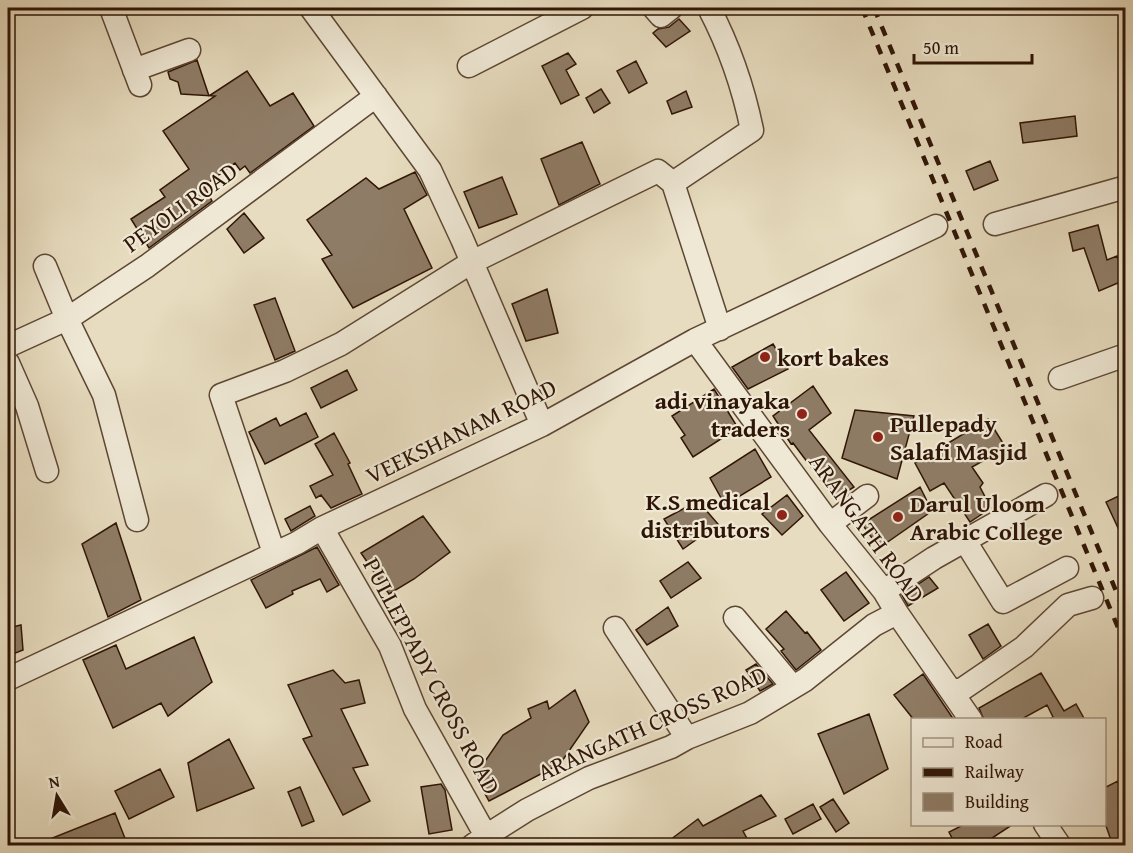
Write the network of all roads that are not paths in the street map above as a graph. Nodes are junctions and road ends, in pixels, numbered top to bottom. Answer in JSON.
{"nodes":[{"id":1,"x":111,"y":8,"type":"edge"},
{"id":2,"x":311,"y":8,"type":"edge"},
{"id":3,"x":582,"y":8,"type":"edge"},
{"id":4,"x":654,"y":8,"type":"edge"},
{"id":5,"x":671,"y":8,"type":"edge"},
{"id":6,"x":709,"y":8,"type":"edge"},
{"id":7,"x":189,"y":50,"type":"dead end"},
{"id":8,"x":469,"y":66,"type":"dead end"},
{"id":9,"x":376,"y":96,"type":"junction"},
{"id":10,"x":673,"y":183,"type":"junction"},
{"id":11,"x":1125,"y":187,"type":"edge"},
{"id":12,"x":995,"y":224,"type":"dead end"},
{"id":13,"x":936,"y":226,"type":"dead end"},
{"id":14,"x":472,"y":262,"type":"junction"},
{"id":15,"x":45,"y":266,"type":"dead end"},
{"id":16,"x":67,"y":319,"type":"junction"},
{"id":17,"x":720,"y":329,"type":"junction"},
{"id":18,"x":695,"y":340,"type":"junction"},
{"id":19,"x":8,"y":346,"type":"edge"},
{"id":20,"x":1125,"y":355,"type":"edge"},
{"id":21,"x":8,"y":363,"type":"edge"},
{"id":22,"x":1060,"y":378,"type":"dead end"},
{"id":23,"x":542,"y":425,"type":"junction"},
{"id":24,"x":47,"y":471,"type":"dead end"},
{"id":25,"x":1046,"y":495,"type":"dead end"},
{"id":26,"x":867,"y":496,"type":"dead end"},
{"id":27,"x":136,"y":520,"type":"dead end"},
{"id":28,"x":830,"y":524,"type":"junction"},
{"id":29,"x":322,"y":528,"type":"junction"},
{"id":30,"x":965,"y":541,"type":"junction"},
{"id":31,"x":274,"y":552,"type":"junction"},
{"id":32,"x":1067,"y":568,"type":"dead end"},
{"id":33,"x":884,"y":591,"type":"junction"},
{"id":34,"x":1092,"y":598,"type":"dead end"},
{"id":35,"x":897,"y":613,"type":"junction"},
{"id":36,"x":735,"y":618,"type":"dead end"},
{"id":37,"x":615,"y":628,"type":"dead end"},
{"id":38,"x":8,"y":679,"type":"edge"},
{"id":39,"x":793,"y":687,"type":"junction"},
{"id":40,"x":951,"y":690,"type":"junction"},
{"id":41,"x":971,"y":718,"type":"edge"},
{"id":42,"x":687,"y":738,"type":"junction"},
{"id":43,"x":1046,"y":826,"type":"edge"},
{"id":44,"x":479,"y":841,"type":"edge"},
{"id":45,"x":1060,"y":846,"type":"edge"}],
"edges":[{"from":1,"to":7,"type":"street"},
{"from":2,"to":9,"type":"street"},
{"from":3,"to":8,"type":"street"},
{"from":4,"to":5,"type":"street"},
{"from":6,"to":10,"type":"street"},
{"from":9,"to":14,"type":"street"},
{"from":9,"to":16,"type":"street","name":"PEYOLI ROAD"},
{"from":10,"to":14,"type":"street"},
{"from":10,"to":17,"type":"street"},
{"from":11,"to":12,"type":"street"},
{"from":13,"to":17,"type":"street","name":"VEEKSHANAM ROAD"},
{"from":14,"to":23,"type":"street"},
{"from":14,"to":31,"type":"street"},
{"from":15,"to":16,"type":"street"},
{"from":16,"to":19,"type":"street","name":"PEYOLI ROAD"},
{"from":16,"to":27,"type":"street"},
{"from":17,"to":18,"type":"street","name":"VEEKSHANAM ROAD"},
{"from":18,"to":23,"type":"street","name":"VEEKSHANAM ROAD"},
{"from":18,"to":28,"type":"street","name":"ARANGATH ROAD"},
{"from":20,"to":22,"type":"street"},
{"from":21,"to":24,"type":"street"},
{"from":23,"to":29,"type":"street","name":"VEEKSHANAM ROAD"},
{"from":25,"to":30,"type":"street"},
{"from":26,"to":28,"type":"street"},
{"from":28,"to":33,"type":"street","name":"ARANGATH ROAD"},
{"from":29,"to":31,"type":"street","name":"VEEKSHANAM ROAD"},
{"from":29,"to":44,"type":"street","name":"PULLEPPADY CROSS ROAD"},
{"from":30,"to":32,"type":"street"},
{"from":30,"to":33,"type":"street"},
{"from":31,"to":38,"type":"street","name":"VEEKSHANAM ROAD"},
{"from":33,"to":35,"type":"street","name":"ARANGATH ROAD"},
{"from":34,"to":40,"type":"street"},
{"from":35,"to":39,"type":"street","name":"ARANGATH CROSS ROAD"},
{"from":35,"to":40,"type":"street","name":"ARANGATH ROAD"},
{"from":36,"to":39,"type":"street"},
{"from":37,"to":42,"type":"street"},
{"from":39,"to":42,"type":"street","name":"ARANGATH CROSS ROAD"},
{"from":40,"to":41,"type":"street","name":"ARANGATH ROAD"},
{"from":42,"to":44,"type":"street","name":"ARANGATH CROSS ROAD"},
{"from":43,"to":45,"type":"street"}]}
